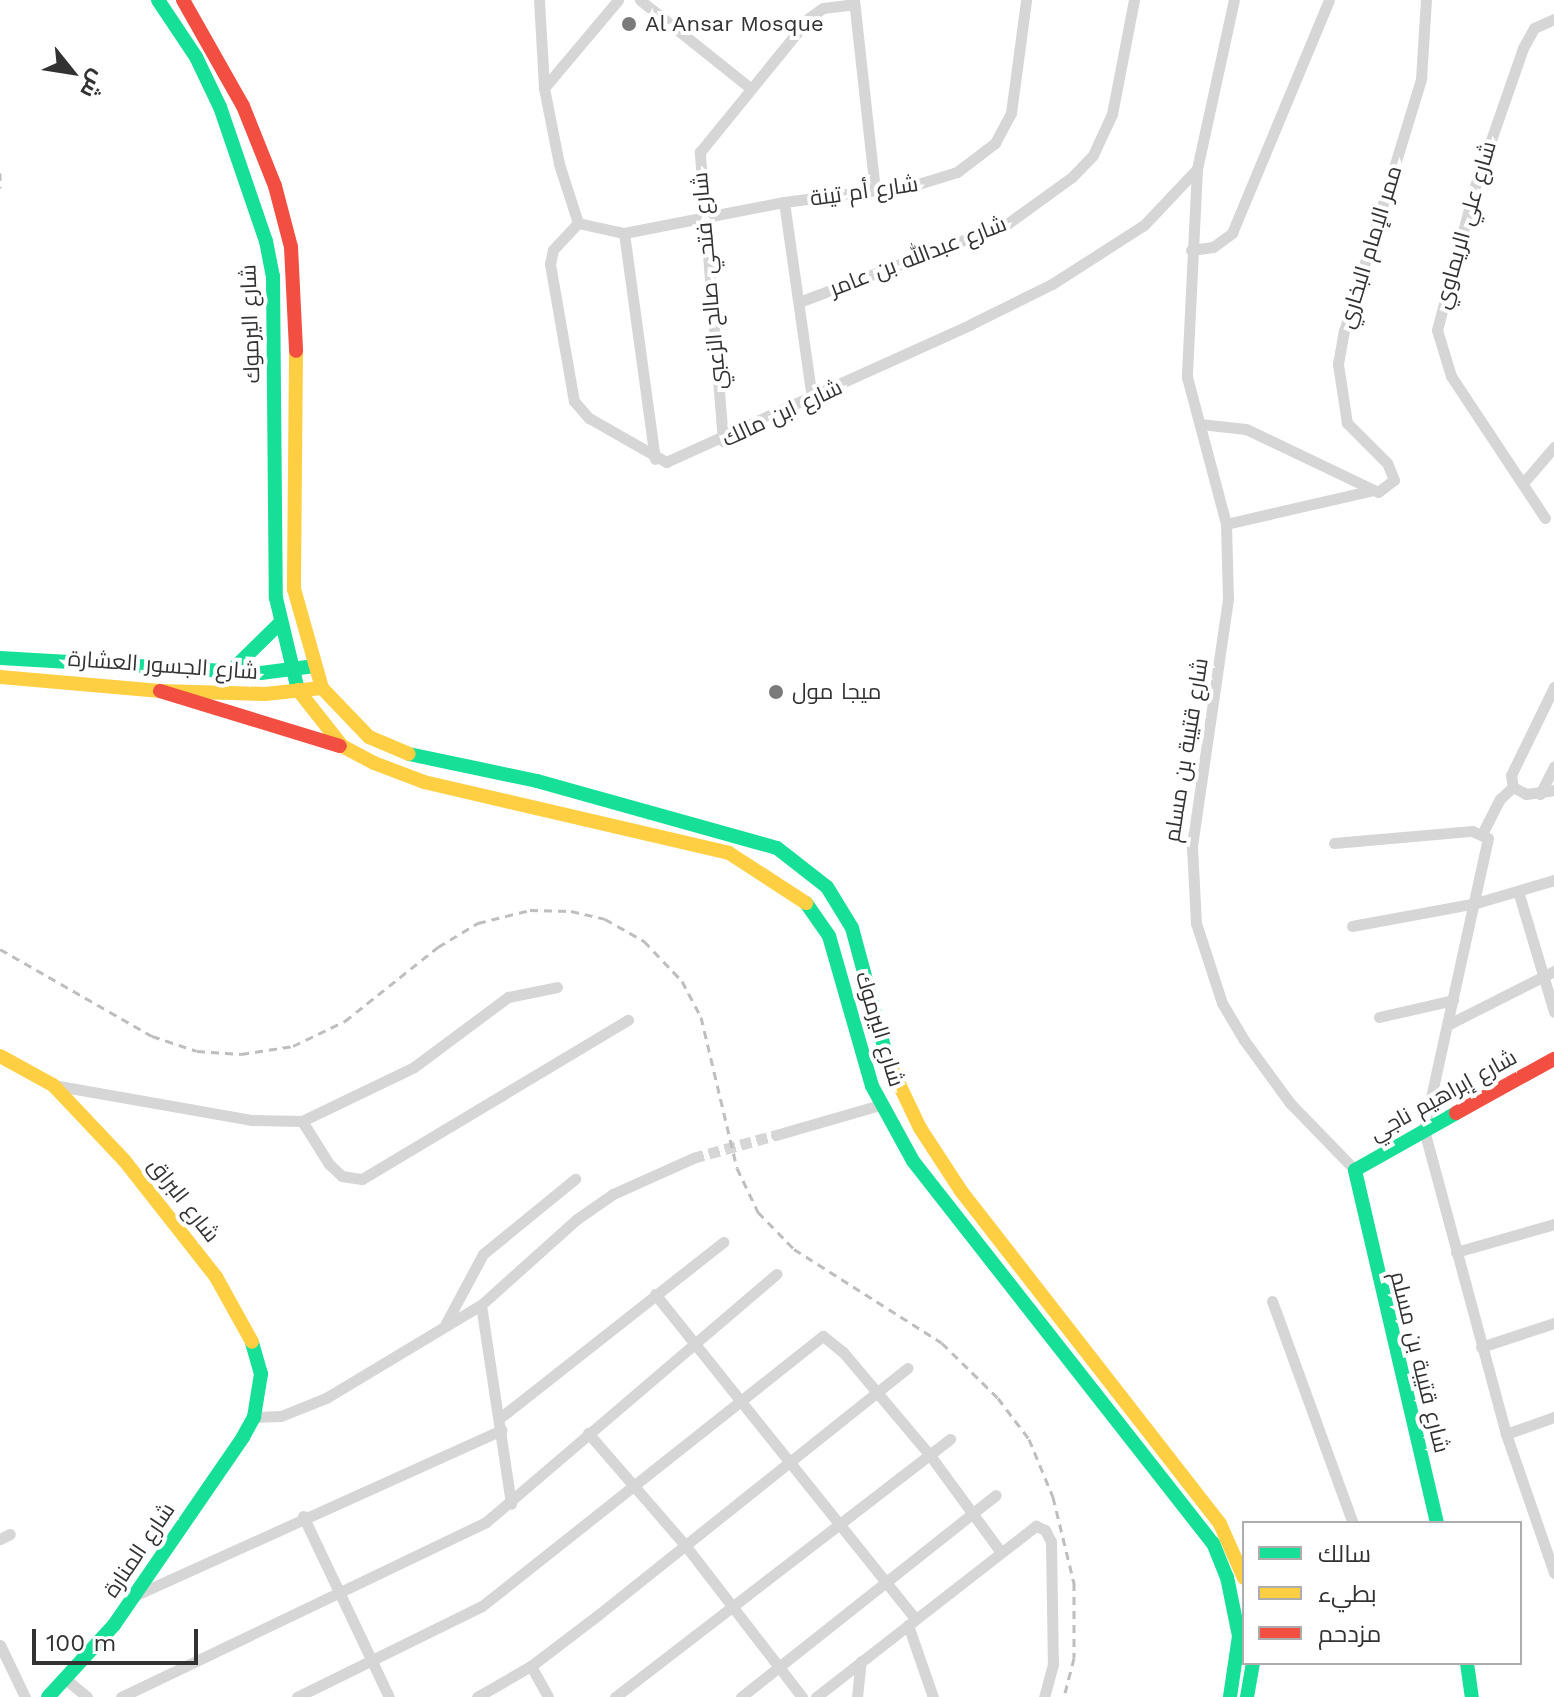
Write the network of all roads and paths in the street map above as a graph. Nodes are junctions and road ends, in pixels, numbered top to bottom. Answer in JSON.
{"nodes":[{"id":1,"x":158,"y":0,"type":"edge"},
{"id":2,"x":183,"y":0,"type":"edge"},
{"id":3,"x":539,"y":0,"type":"edge"},
{"id":4,"x":618,"y":0,"type":"edge"},
{"id":5,"x":640,"y":0,"type":"edge"},
{"id":6,"x":1026,"y":0,"type":"edge"},
{"id":7,"x":1134,"y":0,"type":"edge"},
{"id":8,"x":1234,"y":0,"type":"edge"},
{"id":9,"x":1329,"y":0,"type":"edge"},
{"id":10,"x":1426,"y":0,"type":"edge"},
{"id":11,"x":854,"y":2,"type":"edge"},
{"id":12,"x":1554,"y":19,"type":"edge"},
{"id":13,"x":749,"y":87,"type":"junction"},
{"id":14,"x":544,"y":88,"type":"junction"},
{"id":15,"x":1197,"y":169,"type":"junction"},
{"id":16,"x":875,"y":190,"type":"junction"},
{"id":17,"x":784,"y":202,"type":"junction"},
{"id":18,"x":704,"y":218,"type":"junction"},
{"id":19,"x":578,"y":223,"type":"junction"},
{"id":20,"x":624,"y":233,"type":"junction"},
{"id":21,"x":1191,"y":250,"type":"junction"},
{"id":22,"x":799,"y":302,"type":"junction"},
{"id":23,"x":812,"y":399,"type":"junction"},
{"id":24,"x":1200,"y":424,"type":"junction"},
{"id":25,"x":723,"y":441,"type":"junction"},
{"id":26,"x":1554,"y":447,"type":"edge"},
{"id":27,"x":655,"y":459,"type":"junction"},
{"id":28,"x":1524,"y":482,"type":"junction"},
{"id":29,"x":1373,"y":490,"type":"junction"},
{"id":30,"x":1545,"y":518,"type":"dead end"},
{"id":31,"x":1226,"y":524,"type":"junction"},
{"id":32,"x":280,"y":623,"type":"junction"},
{"id":33,"x":0,"y":658,"type":"edge"},
{"id":34,"x":315,"y":666,"type":"junction"},
{"id":35,"x":290,"y":671,"type":"junction"},
{"id":36,"x":230,"y":672,"type":"junction"},
{"id":37,"x":0,"y":677,"type":"edge"},
{"id":38,"x":1554,"y":687,"type":"edge"},
{"id":39,"x":322,"y":688,"type":"junction"},
{"id":40,"x":160,"y":691,"type":"junction"},
{"id":41,"x":296,"y":692,"type":"junction"},
{"id":42,"x":342,"y":746,"type":"junction"},
{"id":43,"x":1554,"y":766,"type":"edge"},
{"id":44,"x":1513,"y":787,"type":"junction"},
{"id":45,"x":1554,"y":790,"type":"edge"},
{"id":46,"x":1540,"y":794,"type":"junction"},
{"id":47,"x":1483,"y":832,"type":"junction"},
{"id":48,"x":1334,"y":843,"type":"dead end"},
{"id":49,"x":1554,"y":880,"type":"edge"},
{"id":50,"x":1518,"y":891,"type":"junction"},
{"id":51,"x":1476,"y":903,"type":"junction"},
{"id":52,"x":1352,"y":926,"type":"dead end"},
{"id":53,"x":1554,"y":971,"type":"edge"},
{"id":54,"x":1542,"y":976,"type":"junction"},
{"id":55,"x":557,"y":987,"type":"dead end"},
{"id":56,"x":1453,"y":1000,"type":"junction"},
{"id":57,"x":1554,"y":1012,"type":"edge"},
{"id":58,"x":1379,"y":1017,"type":"dead end"},
{"id":59,"x":628,"y":1020,"type":"dead end"},
{"id":60,"x":1449,"y":1024,"type":"junction"},
{"id":61,"x":0,"y":1056,"type":"edge"},
{"id":62,"x":1554,"y":1059,"type":"edge"},
{"id":63,"x":53,"y":1085,"type":"junction"},
{"id":64,"x":880,"y":1105,"type":"junction"},
{"id":65,"x":302,"y":1121,"type":"junction"},
{"id":66,"x":1424,"y":1130,"type":"junction"},
{"id":67,"x":776,"y":1135,"type":"tunnel mouth"},
{"id":68,"x":693,"y":1158,"type":"tunnel mouth"},
{"id":69,"x":1355,"y":1170,"type":"junction"},
{"id":70,"x":575,"y":1179,"type":"dead end"},
{"id":71,"x":1554,"y":1224,"type":"edge"},
{"id":72,"x":723,"y":1242,"type":"dead end"},
{"id":73,"x":1456,"y":1252,"type":"junction"},
{"id":74,"x":776,"y":1274,"type":"dead end"},
{"id":75,"x":655,"y":1294,"type":"junction"},
{"id":76,"x":1272,"y":1301,"type":"dead end"},
{"id":77,"x":481,"y":1305,"type":"junction"},
{"id":78,"x":446,"y":1323,"type":"junction"},
{"id":79,"x":1554,"y":1323,"type":"edge"},
{"id":80,"x":692,"y":1342,"type":"junction"},
{"id":81,"x":1481,"y":1347,"type":"junction"},
{"id":82,"x":907,"y":1368,"type":"dead end"},
{"id":83,"x":876,"y":1392,"type":"junction"},
{"id":84,"x":740,"y":1400,"type":"junction"},
{"id":85,"x":254,"y":1417,"type":"junction"},
{"id":86,"x":501,"y":1417,"type":"junction"},
{"id":87,"x":1554,"y":1417,"type":"edge"},
{"id":88,"x":502,"y":1430,"type":"junction"},
{"id":89,"x":588,"y":1433,"type":"junction"},
{"id":90,"x":1506,"y":1434,"type":"junction"},
{"id":91,"x":950,"y":1439,"type":"dead end"},
{"id":92,"x":929,"y":1454,"type":"junction"},
{"id":93,"x":788,"y":1461,"type":"junction"},
{"id":94,"x":633,"y":1482,"type":"junction"},
{"id":95,"x":996,"y":1495,"type":"dead end"},
{"id":96,"x":511,"y":1504,"type":"junction"},
{"id":97,"x":972,"y":1513,"type":"junction"},
{"id":98,"x":303,"y":1516,"type":"junction"},
{"id":99,"x":1352,"y":1521,"type":"edge"},
{"id":100,"x":1437,"y":1521,"type":"edge"},
{"id":101,"x":837,"y":1526,"type":"junction"},
{"id":102,"x":685,"y":1545,"type":"junction"},
{"id":103,"x":1000,"y":1551,"type":"junction"},
{"id":104,"x":1554,"y":1573,"type":"edge"},
{"id":105,"x":1242,"y":1574,"type":"edge"},
{"id":106,"x":886,"y":1584,"type":"junction"},
{"id":107,"x":339,"y":1594,"type":"junction"},
{"id":108,"x":136,"y":1595,"type":"junction"},
{"id":109,"x":733,"y":1607,"type":"junction"},
{"id":110,"x":912,"y":1622,"type":"junction"},
{"id":111,"x":0,"y":1645,"type":"edge"},
{"id":112,"x":4,"y":1661,"type":"edge"},
{"id":113,"x":861,"y":1661,"type":"junction"},
{"id":114,"x":374,"y":1662,"type":"junction"},
{"id":115,"x":1253,"y":1665,"type":"edge"},
{"id":116,"x":1467,"y":1665,"type":"edge"},
{"id":117,"x":531,"y":1666,"type":"junction"},
{"id":118,"x":779,"y":1668,"type":"junction"},
{"id":119,"x":68,"y":1681,"type":"junction"},
{"id":120,"x":25,"y":1697,"type":"edge"},
{"id":121,"x":48,"y":1697,"type":"edge"},
{"id":122,"x":86,"y":1697,"type":"edge"},
{"id":123,"x":121,"y":1697,"type":"edge"},
{"id":124,"x":297,"y":1697,"type":"edge"},
{"id":125,"x":389,"y":1697,"type":"edge"},
{"id":126,"x":477,"y":1697,"type":"edge"},
{"id":127,"x":548,"y":1697,"type":"edge"},
{"id":128,"x":615,"y":1697,"type":"edge"},
{"id":129,"x":741,"y":1697,"type":"edge"},
{"id":130,"x":802,"y":1697,"type":"edge"},
{"id":131,"x":816,"y":1697,"type":"edge"},
{"id":132,"x":857,"y":1697,"type":"edge"},
{"id":133,"x":933,"y":1697,"type":"edge"},
{"id":134,"x":1044,"y":1697,"type":"edge"},
{"id":135,"x":1230,"y":1697,"type":"edge"},
{"id":136,"x":1247,"y":1697,"type":"edge"},
{"id":137,"x":1472,"y":1697,"type":"edge"}],
"edges":[{"from":1,"to":32,"type":"main road","name":"شارع اليرموك"},
{"from":2,"to":34,"type":"main road","name":"شارع اليرموك"},
{"from":3,"to":14,"type":"street"},
{"from":4,"to":14,"type":"street"},
{"from":5,"to":13,"type":"street"},
{"from":6,"to":16,"type":"street","name":"شارع أم تينة"},
{"from":7,"to":22,"type":"street","name":"شارع عبدالله بن عامر"},
{"from":8,"to":15,"type":"street"},
{"from":9,"to":21,"type":"street"},
{"from":10,"to":29,"type":"street","name":"ممر الإمام البخاري"},
{"from":11,"to":13,"type":"street","name":"شارع فتحي صالح الزعبي"},
{"from":11,"to":16,"type":"street"},
{"from":12,"to":28,"type":"street","name":"شارع علي الريماوي"},
{"from":13,"to":18,"type":"street","name":"شارع فتحي صالح الزعبي"},
{"from":14,"to":19,"type":"street"},
{"from":15,"to":21,"type":"street","name":"شارع قتيبة بن مسلم"},
{"from":15,"to":23,"type":"street","name":"شارع ابن مالك"},
{"from":16,"to":17,"type":"street","name":"شارع أم تينة"},
{"from":17,"to":18,"type":"street","name":"شارع أم تينة"},
{"from":17,"to":22,"type":"street"},
{"from":18,"to":20,"type":"street","name":"شارع أم تينة"},
{"from":18,"to":25,"type":"street","name":"شارع فتحي صالح الزعبي"},
{"from":19,"to":20,"type":"street","name":"شارع أم تينة"},
{"from":19,"to":27,"type":"street"},
{"from":20,"to":27,"type":"street"},
{"from":21,"to":24,"type":"street","name":"شارع قتيبة بن مسلم"},
{"from":22,"to":23,"type":"street"},
{"from":23,"to":25,"type":"street","name":"شارع ابن مالك"},
{"from":24,"to":29,"type":"street"},
{"from":24,"to":31,"type":"street","name":"شارع قتيبة بن مسلم"},
{"from":25,"to":27,"type":"street","name":"شارع ابن مالك"},
{"from":26,"to":28,"type":"street"},
{"from":28,"to":30,"type":"street","name":"شارع علي الريماوي"},
{"from":29,"to":31,"type":"street"},
{"from":31,"to":69,"type":"street","name":"شارع قتيبة بن مسلم"},
{"from":32,"to":35,"type":"main road","name":"شارع اليرموك"},
{"from":32,"to":36,"type":"main road"},
{"from":33,"to":36,"type":"main road","name":"شارع الجسور العشارة"},
{"from":34,"to":35,"type":"main road"},
{"from":34,"to":39,"type":"main road","name":"شارع اليرموك"},
{"from":35,"to":36,"type":"main road","name":"شارع الجسور العشارة"},
{"from":35,"to":41,"type":"main road","name":"شارع اليرموك"},
{"from":37,"to":40,"type":"main road","name":"شارع الجسور العشارة"},
{"from":38,"to":44,"type":"street"},
{"from":39,"to":41,"type":"main road","name":"شارع الجسور العشارة"},
{"from":39,"to":105,"type":"main road","name":"شارع اليرموك"},
{"from":40,"to":41,"type":"main road","name":"شارع الجسور العشارة"},
{"from":40,"to":42,"type":"main road"},
{"from":41,"to":42,"type":"main road","name":"شارع اليرموك"},
{"from":42,"to":64,"type":"main road","name":"شارع اليرموك"},
{"from":43,"to":46,"type":"street"},
{"from":44,"to":46,"type":"street"},
{"from":44,"to":47,"type":"street"},
{"from":45,"to":46,"type":"street"},
{"from":47,"to":48,"type":"street"},
{"from":47,"to":51,"type":"street"},
{"from":49,"to":50,"type":"street"},
{"from":50,"to":51,"type":"street"},
{"from":50,"to":54,"type":"street"},
{"from":51,"to":52,"type":"street"},
{"from":51,"to":56,"type":"street"},
{"from":53,"to":54,"type":"street"},
{"from":54,"to":57,"type":"street"},
{"from":54,"to":60,"type":"street"},
{"from":55,"to":65,"type":"street"},
{"from":56,"to":58,"type":"street"},
{"from":56,"to":60,"type":"street"},
{"from":59,"to":65,"type":"street"},
{"from":60,"to":66,"type":"street"},
{"from":61,"to":63,"type":"main road","name":"شارع البراق"},
{"from":62,"to":66,"type":"main road","name":"شارع إبراهيم ناجي"},
{"from":63,"to":65,"type":"street"},
{"from":63,"to":85,"type":"main road","name":"شارع البراق"},
{"from":64,"to":67,"type":"street"},
{"from":64,"to":135,"type":"main road","name":"شارع اليرموك"},
{"from":66,"to":69,"type":"main road","name":"شارع إبراهيم ناجي"},
{"from":66,"to":73,"type":"street"},
{"from":68,"to":77,"type":"street"},
{"from":69,"to":100,"type":"main road","name":"شارع قتيبة بن مسلم"},
{"from":70,"to":78,"type":"street"},
{"from":71,"to":73,"type":"street"},
{"from":72,"to":75,"type":"street"},
{"from":73,"to":81,"type":"street"},
{"from":74,"to":80,"type":"street"},
{"from":75,"to":80,"type":"street"},
{"from":75,"to":86,"type":"street"},
{"from":76,"to":99,"type":"street"},
{"from":77,"to":78,"type":"street"},
{"from":77,"to":86,"type":"street"},
{"from":78,"to":85,"type":"street"},
{"from":79,"to":81,"type":"street"},
{"from":80,"to":84,"type":"street"},
{"from":80,"to":89,"type":"street"},
{"from":81,"to":90,"type":"street"},
{"from":82,"to":83,"type":"street"},
{"from":83,"to":84,"type":"street"},
{"from":83,"to":92,"type":"street"},
{"from":83,"to":93,"type":"street"},
{"from":84,"to":93,"type":"street"},
{"from":84,"to":94,"type":"street"},
{"from":85,"to":108,"type":"main road","name":"شارع المنارة"},
{"from":86,"to":88,"type":"street"},
{"from":87,"to":90,"type":"street"},
{"from":88,"to":96,"type":"street"},
{"from":88,"to":98,"type":"street"},
{"from":89,"to":94,"type":"street"},
{"from":89,"to":96,"type":"street"},
{"from":90,"to":104,"type":"street"},
{"from":91,"to":92,"type":"street"},
{"from":92,"to":97,"type":"street"},
{"from":92,"to":101,"type":"street"},
{"from":93,"to":101,"type":"street"},
{"from":93,"to":102,"type":"street"},
{"from":94,"to":102,"type":"street"},
{"from":94,"to":114,"type":"street"},
{"from":95,"to":97,"type":"street"},
{"from":96,"to":107,"type":"street"},
{"from":97,"to":103,"type":"street"},
{"from":97,"to":106,"type":"street"},
{"from":98,"to":107,"type":"street"},
{"from":98,"to":108,"type":"street"},
{"from":101,"to":106,"type":"street"},
{"from":101,"to":109,"type":"street"},
{"from":102,"to":109,"type":"street"},
{"from":102,"to":117,"type":"street"},
{"from":103,"to":110,"type":"street"},
{"from":103,"to":134,"type":"street"},
{"from":106,"to":110,"type":"street"},
{"from":106,"to":118,"type":"street"},
{"from":107,"to":114,"type":"street"},
{"from":107,"to":123,"type":"street"},
{"from":108,"to":119,"type":"main road","name":"شارع المنارة"},
{"from":109,"to":118,"type":"street"},
{"from":109,"to":128,"type":"street"},
{"from":110,"to":113,"type":"street"},
{"from":110,"to":133,"type":"street"},
{"from":111,"to":112,"type":"street"},
{"from":112,"to":120,"type":"street"},
{"from":113,"to":131,"type":"street"},
{"from":113,"to":132,"type":"street"},
{"from":114,"to":124,"type":"street"},
{"from":114,"to":125,"type":"street"},
{"from":115,"to":136,"type":"main road"},
{"from":116,"to":137,"type":"main road"},
{"from":117,"to":126,"type":"street"},
{"from":117,"to":127,"type":"street"},
{"from":118,"to":129,"type":"street"},
{"from":118,"to":130,"type":"street"},
{"from":119,"to":121,"type":"main road","name":"شارع المنارة"},
{"from":119,"to":122,"type":"street"}]}
